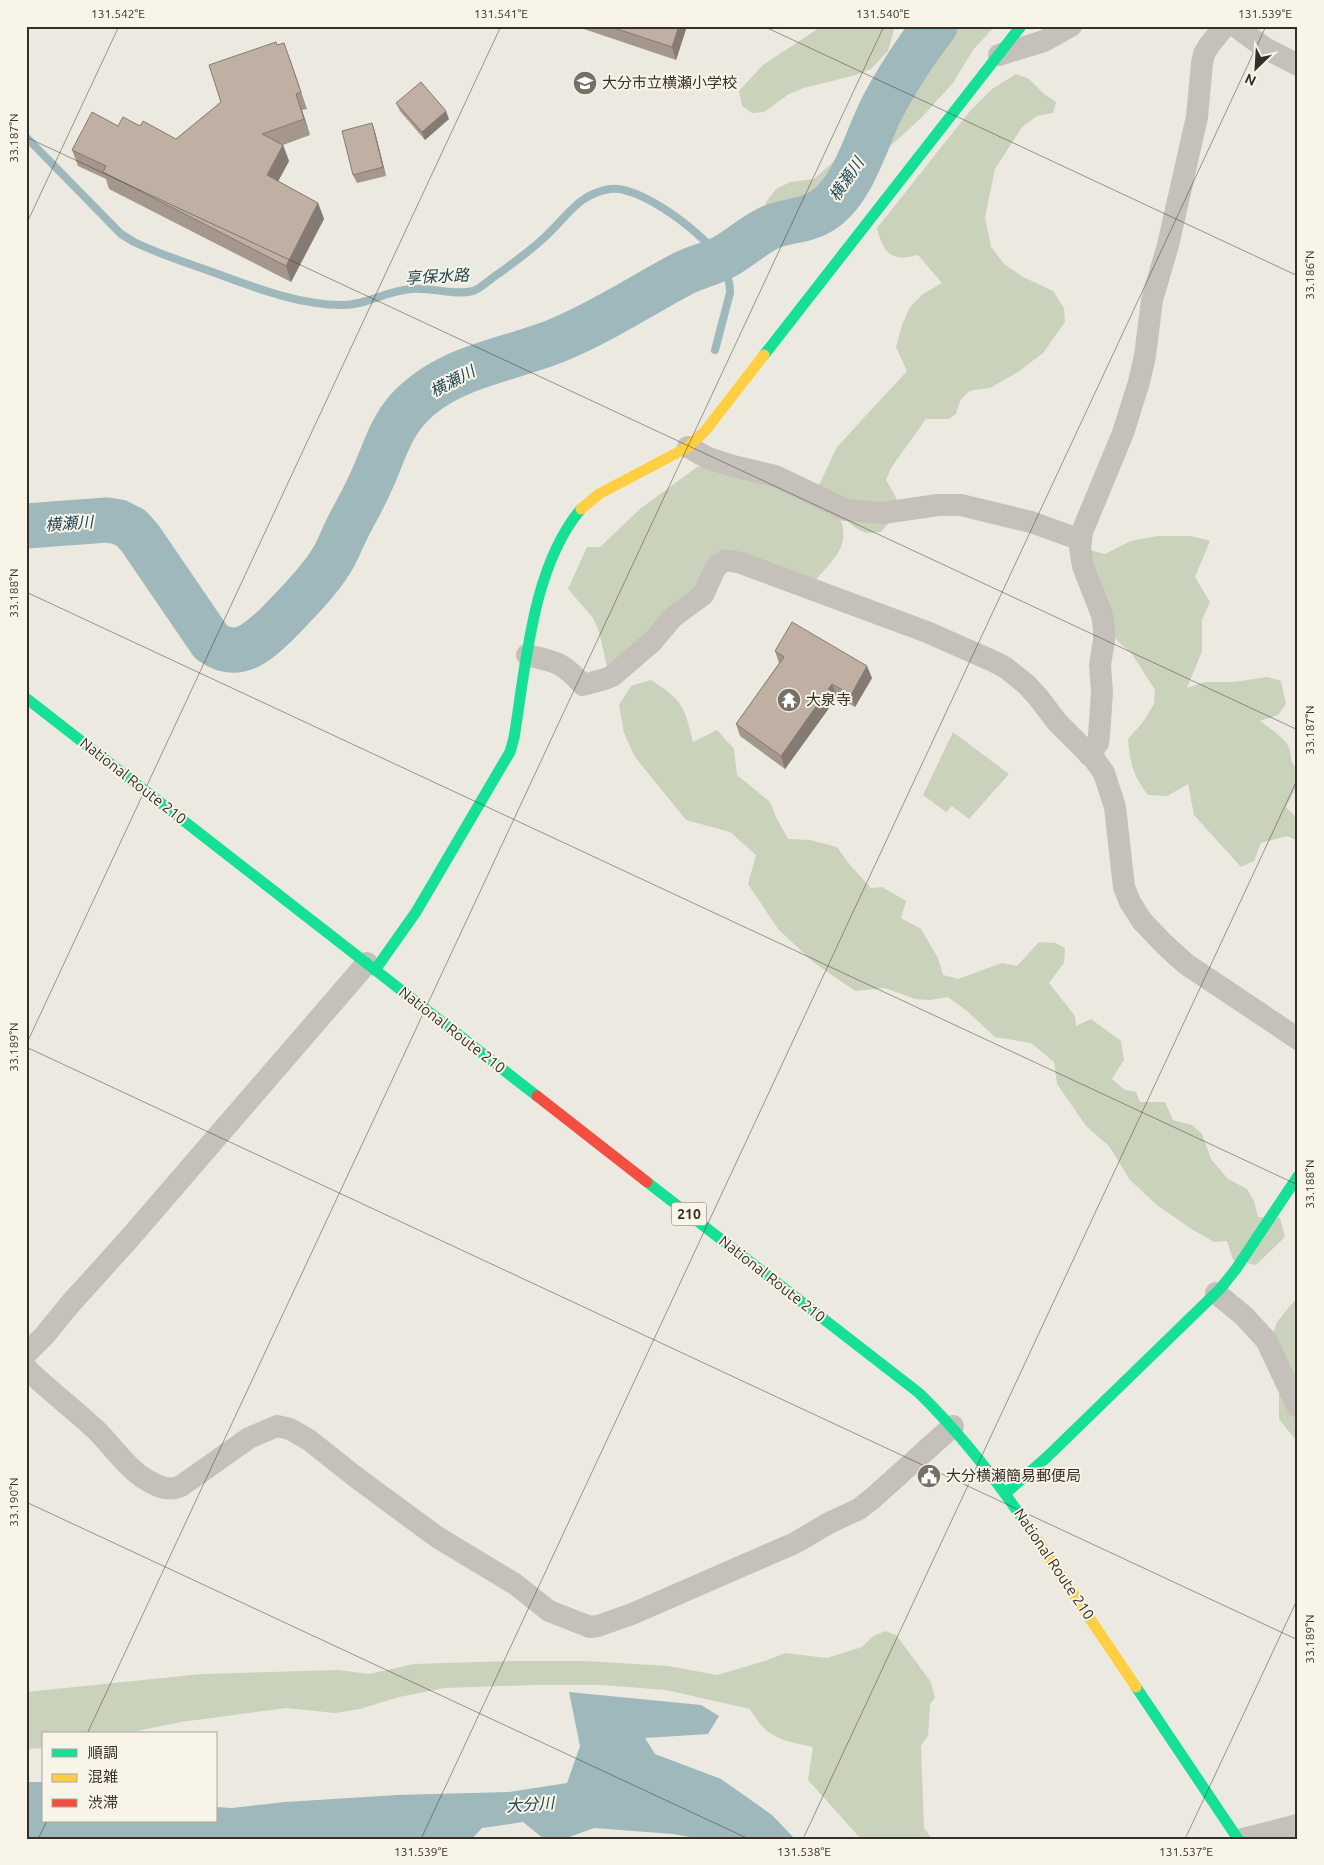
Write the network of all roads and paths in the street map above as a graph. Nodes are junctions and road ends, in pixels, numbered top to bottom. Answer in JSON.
{"nodes":[{"id":1,"x":1021,"y":26,"type":"edge"},
{"id":2,"x":1071,"y":26,"type":"edge"},
{"id":3,"x":1225,"y":26,"type":"edge"},
{"id":4,"x":1235,"y":26,"type":"edge"},
{"id":5,"x":998,"y":55,"type":"junction"},
{"id":6,"x":1298,"y":65,"type":"edge"},
{"id":7,"x":688,"y":447,"type":"junction"},
{"id":8,"x":1081,"y":540,"type":"junction"},
{"id":9,"x":527,"y":655,"type":"junction"},
{"id":10,"x":26,"y":698,"type":"edge"},
{"id":11,"x":1089,"y":755,"type":"junction"},
{"id":12,"x":371,"y":967,"type":"junction"},
{"id":13,"x":1298,"y":1039,"type":"edge"},
{"id":14,"x":1298,"y":1176,"type":"edge"},
{"id":15,"x":1216,"y":1293,"type":"junction"},
{"id":16,"x":26,"y":1354,"type":"edge"},
{"id":17,"x":26,"y":1368,"type":"edge"},
{"id":18,"x":1298,"y":1407,"type":"edge"},
{"id":19,"x":953,"y":1426,"type":"junction"},
{"id":20,"x":1006,"y":1493,"type":"junction"},
{"id":21,"x":1298,"y":1825,"type":"edge"},
{"id":22,"x":1238,"y":1839,"type":"edge"},
{"id":23,"x":1243,"y":1839,"type":"edge"}],
"edges":[{"from":1,"to":5,"type":"main road"},
{"from":2,"to":5,"type":"street"},
{"from":3,"to":8,"type":"street"},
{"from":4,"to":6,"type":"street"},
{"from":5,"to":7,"type":"main road"},
{"from":7,"to":8,"type":"street"},
{"from":7,"to":9,"type":"main road"},
{"from":8,"to":11,"type":"street"},
{"from":9,"to":11,"type":"street"},
{"from":9,"to":12,"type":"main road"},
{"from":10,"to":12,"type":"main road","name":"National Route 210","number":"210"},
{"from":11,"to":13,"type":"street"},
{"from":12,"to":16,"type":"street"},
{"from":12,"to":19,"type":"main road","name":"National Route 210","number":"210"},
{"from":14,"to":15,"type":"main road"},
{"from":15,"to":18,"type":"street"},
{"from":15,"to":20,"type":"main road"},
{"from":17,"to":19,"type":"street"},
{"from":19,"to":20,"type":"main road","name":"National Route 210","number":"210"},
{"from":20,"to":22,"type":"main road","name":"National Route 210","number":"210"},
{"from":21,"to":23,"type":"street"}]}
